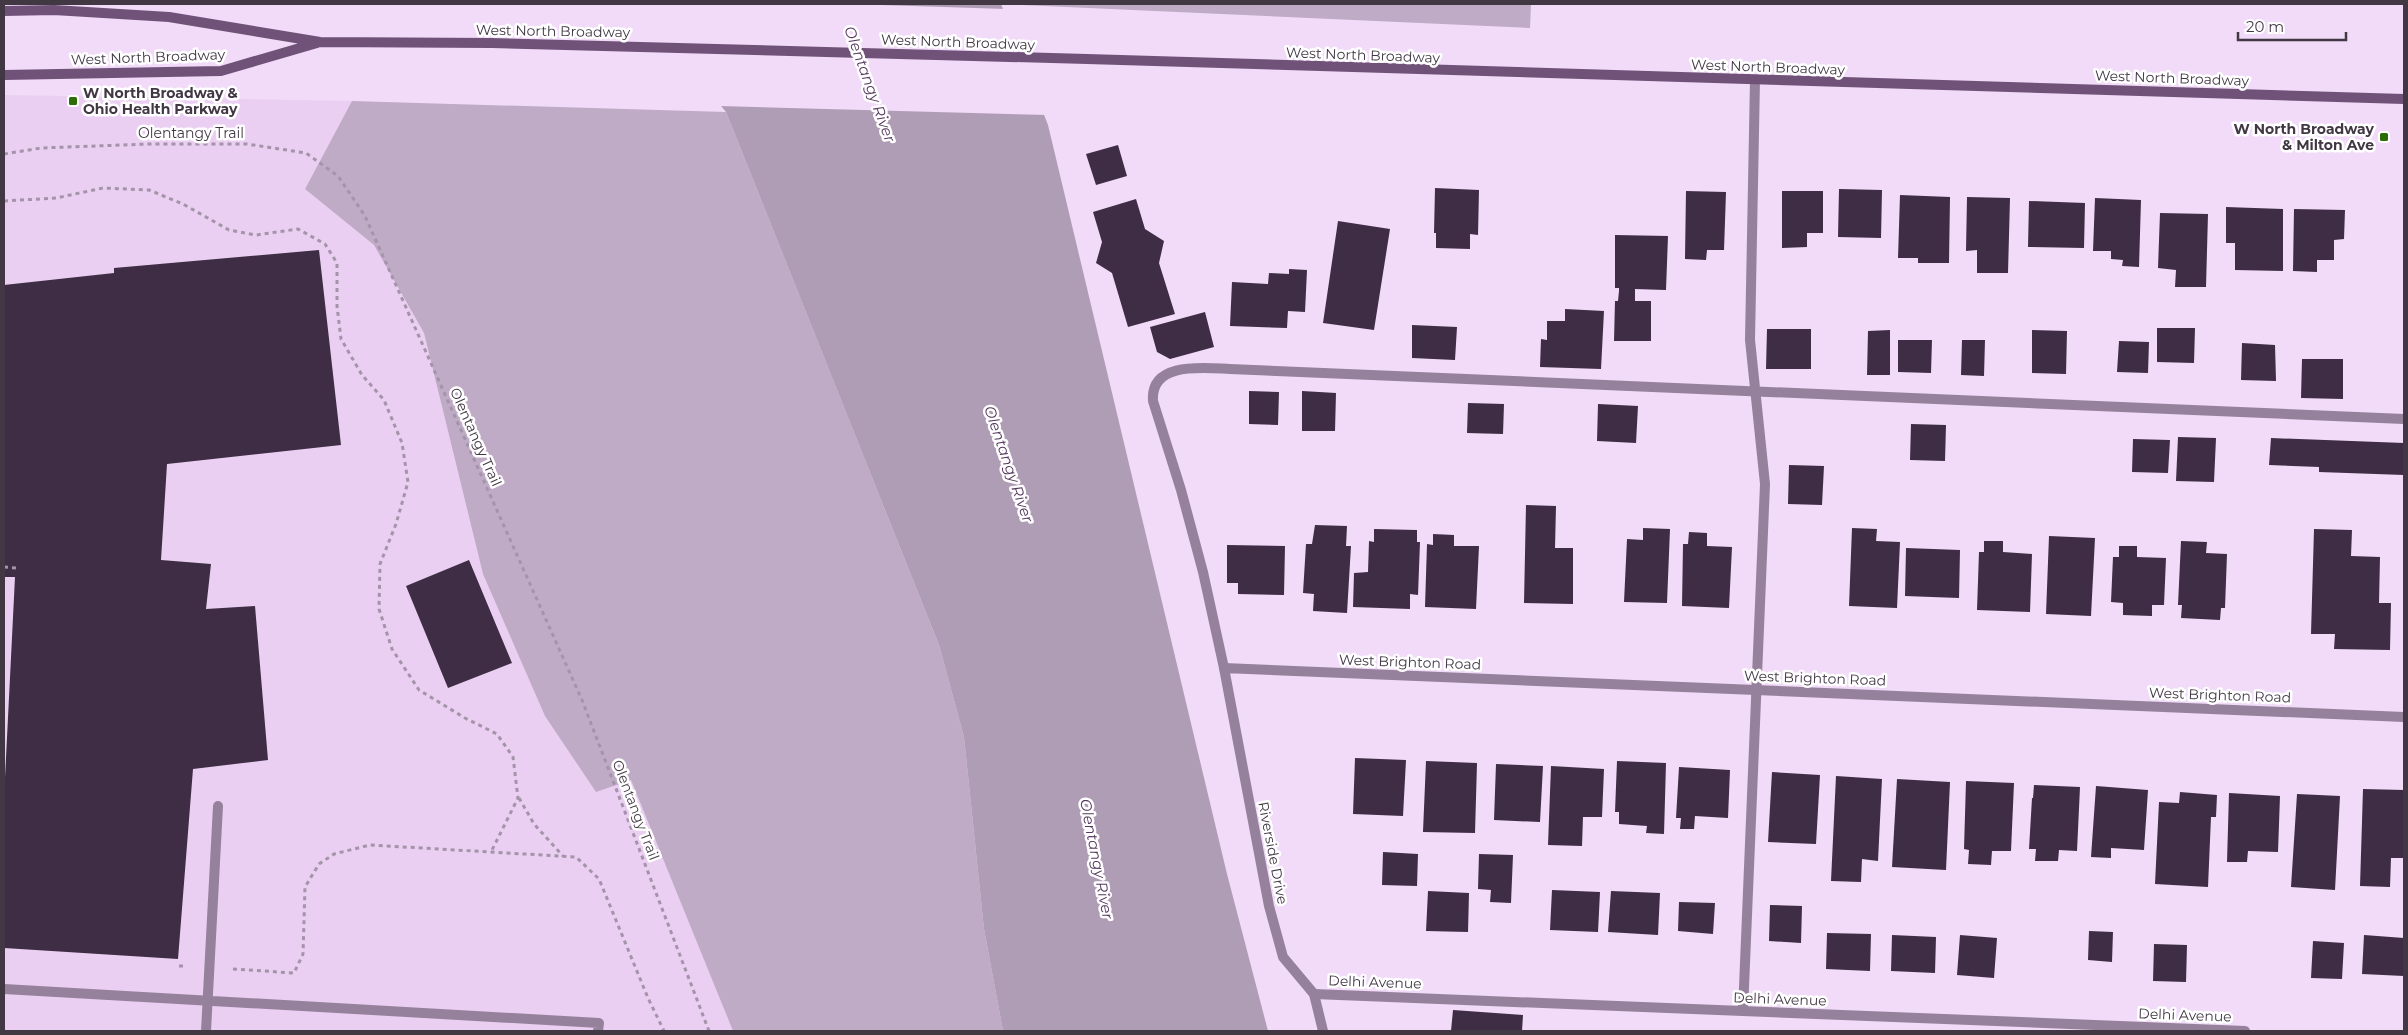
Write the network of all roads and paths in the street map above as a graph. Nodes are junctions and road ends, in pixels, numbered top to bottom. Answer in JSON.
{"nodes":[{"id":1,"x":4,"y":11,"type":"edge"},
{"id":2,"x":320,"y":42,"type":"junction"},
{"id":3,"x":4,"y":76,"type":"edge"},
{"id":4,"x":1755,"y":80,"type":"junction"},
{"id":5,"x":2404,"y":99,"type":"edge"},
{"id":6,"x":4,"y":154,"type":"edge"},
{"id":7,"x":4,"y":201,"type":"edge"},
{"id":8,"x":1754,"y":391,"type":"junction"},
{"id":9,"x":2404,"y":419,"type":"edge"},
{"id":10,"x":4,"y":567,"type":"edge"},
{"id":11,"x":16,"y":568,"type":"dead end"},
{"id":12,"x":1224,"y":668,"type":"junction"},
{"id":13,"x":1757,"y":690,"type":"junction"},
{"id":14,"x":2404,"y":717,"type":"edge"},
{"id":15,"x":518,"y":798,"type":"junction"},
{"id":16,"x":218,"y":806,"type":"dead end"},
{"id":17,"x":491,"y":852,"type":"junction"},
{"id":18,"x":563,"y":856,"type":"junction"},
{"id":19,"x":179,"y":966,"type":"dead end"},
{"id":20,"x":209,"y":968,"type":"junction"},
{"id":21,"x":4,"y":989,"type":"edge"},
{"id":22,"x":1314,"y":994,"type":"junction"},
{"id":23,"x":207,"y":1001,"type":"junction"},
{"id":24,"x":1744,"y":1011,"type":"junction"},
{"id":25,"x":206,"y":1031,"type":"edge"},
{"id":26,"x":598,"y":1031,"type":"edge"},
{"id":27,"x":664,"y":1031,"type":"edge"},
{"id":28,"x":709,"y":1031,"type":"edge"},
{"id":29,"x":1323,"y":1031,"type":"edge"},
{"id":30,"x":2245,"y":1031,"type":"edge"}],
"edges":[{"from":1,"to":2,"type":"main road","name":"West North Broadway"},
{"from":2,"to":3,"type":"main road","name":"West North Broadway"},
{"from":2,"to":4,"type":"main road","name":"West North Broadway"},
{"from":4,"to":5,"type":"main road","name":"West North Broadway"},
{"from":4,"to":8,"type":"street"},
{"from":6,"to":28,"type":"path","name":"Olentangy Trail"},
{"from":7,"to":15,"type":"path"},
{"from":8,"to":9,"type":"street","name":"Riverside Drive"},
{"from":8,"to":12,"type":"street","name":"Riverside Drive"},
{"from":8,"to":13,"type":"street"},
{"from":10,"to":11,"type":"path"},
{"from":12,"to":13,"type":"street","name":"West Brighton Road"},
{"from":12,"to":22,"type":"street","name":"Riverside Drive"},
{"from":13,"to":14,"type":"street","name":"West Brighton Road"},
{"from":13,"to":24,"type":"street"},
{"from":15,"to":17,"type":"path"},
{"from":15,"to":18,"type":"path"},
{"from":16,"to":20,"type":"street"},
{"from":17,"to":18,"type":"path"},
{"from":17,"to":20,"type":"path"},
{"from":18,"to":27,"type":"path"},
{"from":19,"to":20,"type":"path"},
{"from":20,"to":23,"type":"street"},
{"from":21,"to":23,"type":"street"},
{"from":22,"to":24,"type":"street","name":"Delhi Avenue"},
{"from":22,"to":29,"type":"street","name":"Riverside Drive"},
{"from":23,"to":25,"type":"street"},
{"from":23,"to":26,"type":"street"},
{"from":24,"to":30,"type":"street","name":"Delhi Avenue"}]}
